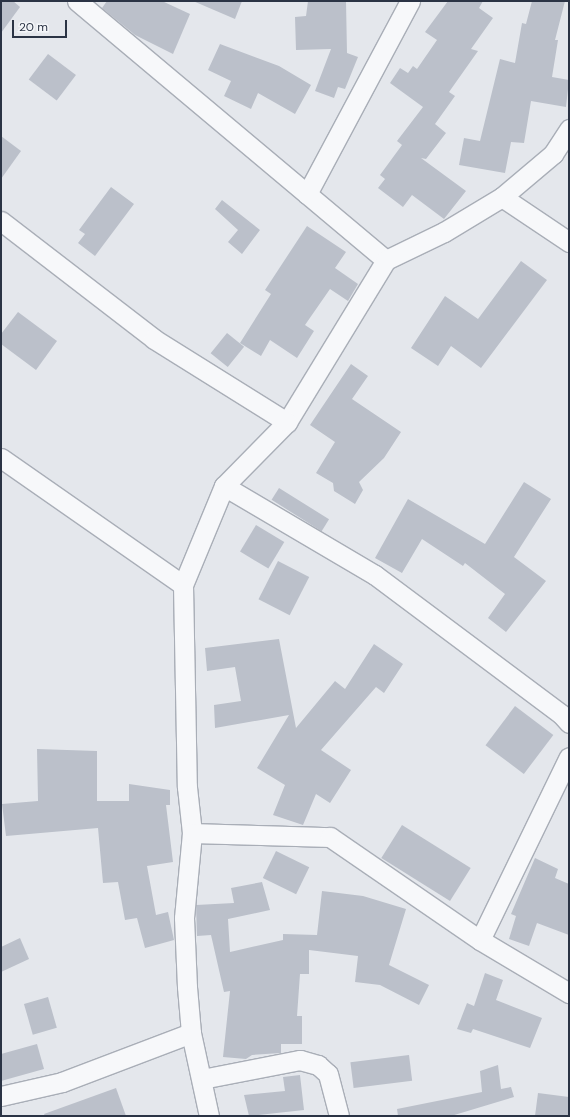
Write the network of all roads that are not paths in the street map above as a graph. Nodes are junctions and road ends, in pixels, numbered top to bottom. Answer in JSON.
{"nodes":[{"id":1,"x":77,"y":1,"type":"edge"},
{"id":2,"x":410,"y":1,"type":"edge"},
{"id":3,"x":569,"y":129,"type":"edge"},
{"id":4,"x":307,"y":194,"type":"junction"},
{"id":5,"x":502,"y":197,"type":"junction"},
{"id":6,"x":1,"y":221,"type":"edge"},
{"id":7,"x":569,"y":242,"type":"edge"},
{"id":8,"x":386,"y":260,"type":"junction"},
{"id":9,"x":287,"y":422,"type":"junction"},
{"id":10,"x":1,"y":458,"type":"edge"},
{"id":11,"x":224,"y":486,"type":"junction"},
{"id":12,"x":183,"y":585,"type":"junction"},
{"id":13,"x":569,"y":723,"type":"edge"},
{"id":14,"x":569,"y":757,"type":"edge"},
{"id":15,"x":192,"y":833,"type":"junction"},
{"id":16,"x":480,"y":940,"type":"junction"},
{"id":17,"x":569,"y":993,"type":"edge"},
{"id":18,"x":191,"y":1033,"type":"junction"},
{"id":19,"x":202,"y":1080,"type":"junction"},
{"id":20,"x":1,"y":1096,"type":"edge"},
{"id":21,"x":209,"y":1116,"type":"edge"},
{"id":22,"x":339,"y":1116,"type":"edge"}],
"edges":[{"from":1,"to":4,"type":"street"},
{"from":2,"to":4,"type":"street"},
{"from":3,"to":5,"type":"street"},
{"from":4,"to":8,"type":"street"},
{"from":5,"to":7,"type":"street"},
{"from":5,"to":8,"type":"street"},
{"from":6,"to":9,"type":"street"},
{"from":8,"to":9,"type":"street"},
{"from":9,"to":11,"type":"street"},
{"from":10,"to":12,"type":"street"},
{"from":11,"to":12,"type":"street"},
{"from":11,"to":13,"type":"street"},
{"from":12,"to":15,"type":"street"},
{"from":14,"to":16,"type":"street"},
{"from":15,"to":16,"type":"street"},
{"from":15,"to":18,"type":"street"},
{"from":16,"to":17,"type":"street"},
{"from":18,"to":19,"type":"street"},
{"from":18,"to":20,"type":"street"},
{"from":19,"to":21,"type":"street"},
{"from":19,"to":22,"type":"street"}]}
